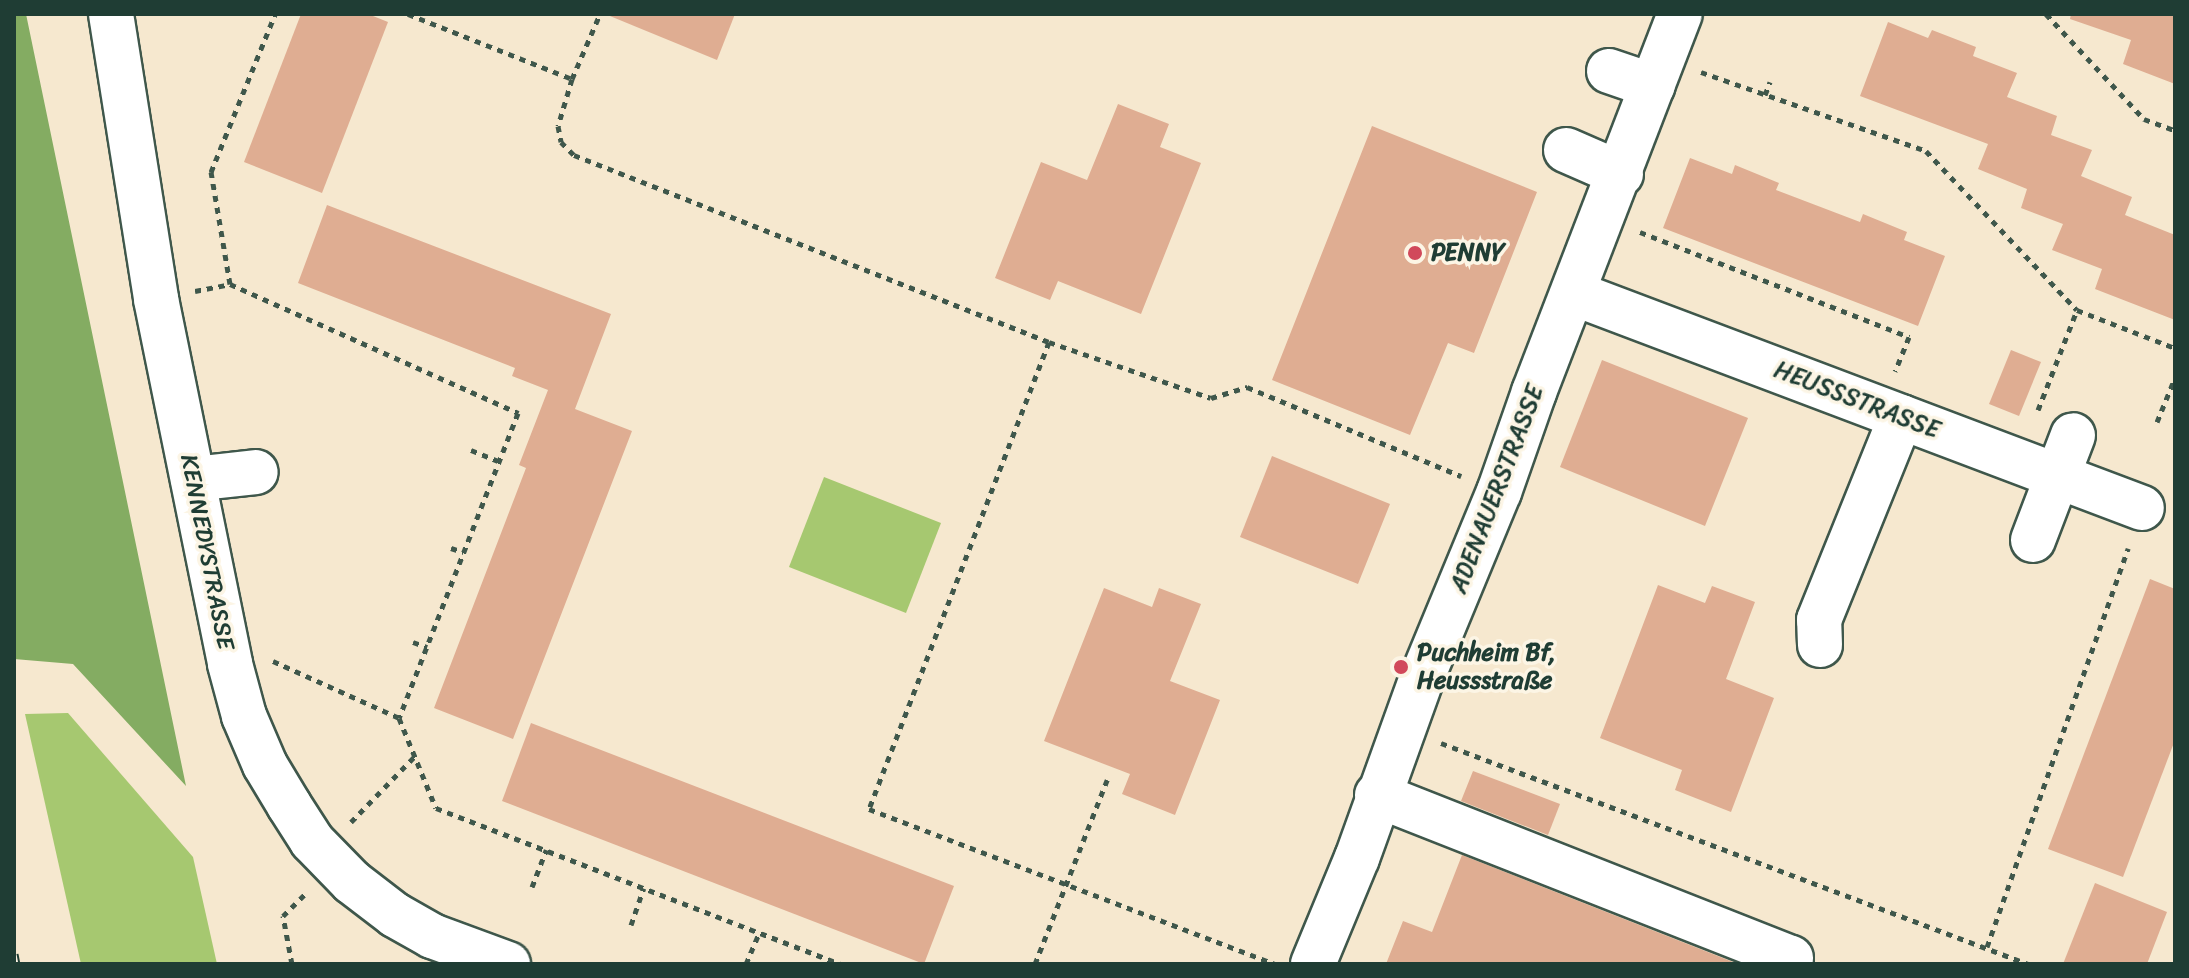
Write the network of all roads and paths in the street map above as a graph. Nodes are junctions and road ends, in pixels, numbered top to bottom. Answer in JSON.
{"nodes":[{"id":1,"x":111,"y":14,"type":"edge"},
{"id":2,"x":275,"y":14,"type":"edge"},
{"id":3,"x":408,"y":14,"type":"edge"},
{"id":4,"x":600,"y":14,"type":"edge"},
{"id":5,"x":1680,"y":14,"type":"edge"},
{"id":6,"x":2046,"y":14,"type":"edge"},
{"id":7,"x":1609,"y":71,"type":"dead end"},
{"id":8,"x":1659,"y":73,"type":"junction"},
{"id":9,"x":572,"y":79,"type":"junction"},
{"id":10,"x":1770,"y":82,"type":"dead end"},
{"id":11,"x":1765,"y":95,"type":"junction"},
{"id":12,"x":2175,"y":130,"type":"edge"},
{"id":13,"x":1566,"y":150,"type":"dead end"},
{"id":14,"x":1616,"y":186,"type":"junction"},
{"id":15,"x":230,"y":284,"type":"junction"},
{"id":16,"x":1573,"y":293,"type":"junction"},
{"id":17,"x":156,"y":299,"type":"junction"},
{"id":18,"x":2077,"y":310,"type":"junction"},
{"id":19,"x":1049,"y":342,"type":"junction"},
{"id":20,"x":2175,"y":348,"type":"edge"},
{"id":21,"x":2175,"y":378,"type":"edge"},
{"id":22,"x":1890,"y":413,"type":"junction"},
{"id":23,"x":2157,"y":422,"type":"dead end"},
{"id":24,"x":2073,"y":435,"type":"dead end"},
{"id":25,"x":471,"y":450,"type":"dead end"},
{"id":26,"x":498,"y":461,"type":"junction"},
{"id":27,"x":256,"y":472,"type":"dead end"},
{"id":28,"x":2052,"y":474,"type":"junction"},
{"id":29,"x":193,"y":479,"type":"junction"},
{"id":30,"x":1499,"y":492,"type":"junction"},
{"id":31,"x":2142,"y":508,"type":"joint"},
{"id":32,"x":2033,"y":540,"type":"dead end"},
{"id":33,"x":451,"y":548,"type":"dead end"},
{"id":34,"x":463,"y":552,"type":"junction"},
{"id":35,"x":413,"y":642,"type":"dead end"},
{"id":36,"x":1820,"y":645,"type":"dead end"},
{"id":37,"x":427,"y":647,"type":"junction"},
{"id":38,"x":230,"y":664,"type":"junction"},
{"id":39,"x":399,"y":718,"type":"junction"},
{"id":40,"x":1402,"y":728,"type":"junction"},
{"id":41,"x":414,"y":757,"type":"junction"},
{"id":42,"x":1107,"y":780,"type":"dead end"},
{"id":43,"x":1377,"y":795,"type":"junction"},
{"id":44,"x":546,"y":850,"type":"junction"},
{"id":45,"x":321,"y":851,"type":"junction"},
{"id":46,"x":1065,"y":884,"type":"junction"},
{"id":47,"x":532,"y":887,"type":"dead end"},
{"id":48,"x":644,"y":888,"type":"junction"},
{"id":49,"x":631,"y":925,"type":"dead end"},
{"id":50,"x":759,"y":933,"type":"junction"},
{"id":51,"x":1987,"y":947,"type":"junction"},
{"id":52,"x":1791,"y":958,"type":"dead end"},
{"id":53,"x":292,"y":964,"type":"edge"},
{"id":54,"x":508,"y":964,"type":"edge"},
{"id":55,"x":746,"y":964,"type":"edge"},
{"id":56,"x":840,"y":964,"type":"edge"},
{"id":57,"x":1035,"y":964,"type":"edge"},
{"id":58,"x":1275,"y":964,"type":"edge"},
{"id":59,"x":1313,"y":964,"type":"edge"},
{"id":60,"x":2028,"y":964,"type":"edge"}],
"edges":[{"from":1,"to":17,"type":"street","name":"KENNEDYSTRASSE"},
{"from":2,"to":15,"type":"path"},
{"from":3,"to":9,"type":"path"},
{"from":4,"to":9,"type":"path"},
{"from":5,"to":8,"type":"street","name":"ADENAUERSTRASSE"},
{"from":6,"to":12,"type":"path"},
{"from":7,"to":8,"type":"street"},
{"from":8,"to":11,"type":"path"},
{"from":8,"to":14,"type":"street","name":"ADENAUERSTRASSE"},
{"from":9,"to":19,"type":"path"},
{"from":10,"to":11,"type":"path"},
{"from":11,"to":18,"type":"path"},
{"from":13,"to":14,"type":"street"},
{"from":14,"to":16,"type":"street","name":"ADENAUERSTRASSE"},
{"from":14,"to":22,"type":"path"},
{"from":15,"to":17,"type":"path"},
{"from":15,"to":26,"type":"path"},
{"from":16,"to":22,"type":"street","name":"HEUSSSTRASSE"},
{"from":16,"to":30,"type":"street","name":"ADENAUERSTRASSE"},
{"from":17,"to":29,"type":"street","name":"KENNEDYSTRASSE"},
{"from":18,"to":20,"type":"path"},
{"from":18,"to":28,"type":"path"},
{"from":19,"to":30,"type":"path"},
{"from":19,"to":46,"type":"path"},
{"from":21,"to":23,"type":"path"},
{"from":22,"to":28,"type":"street","name":"HEUSSSTRASSE"},
{"from":22,"to":36,"type":"street"},
{"from":24,"to":28,"type":"street"},
{"from":25,"to":26,"type":"path"},
{"from":26,"to":34,"type":"path"},
{"from":27,"to":29,"type":"street"},
{"from":28,"to":31,"type":"street","name":"HEUSSSTRASSE"},
{"from":28,"to":32,"type":"street"},
{"from":29,"to":38,"type":"street","name":"KENNEDYSTRASSE"},
{"from":30,"to":40,"type":"street","name":"ADENAUERSTRASSE"},
{"from":31,"to":51,"type":"path"},
{"from":33,"to":34,"type":"path"},
{"from":34,"to":37,"type":"path"},
{"from":35,"to":37,"type":"path"},
{"from":37,"to":39,"type":"path"},
{"from":38,"to":39,"type":"path"},
{"from":38,"to":45,"type":"street","name":"KENNEDYSTRASSE"},
{"from":39,"to":41,"type":"path"},
{"from":40,"to":43,"type":"street","name":"ADENAUERSTRASSE"},
{"from":40,"to":51,"type":"path"},
{"from":41,"to":44,"type":"path"},
{"from":41,"to":45,"type":"path"},
{"from":42,"to":46,"type":"path"},
{"from":43,"to":52,"type":"street"},
{"from":43,"to":59,"type":"street","name":"ADENAUERSTRASSE"},
{"from":44,"to":47,"type":"path"},
{"from":44,"to":48,"type":"path"},
{"from":45,"to":53,"type":"path"},
{"from":45,"to":54,"type":"street","name":"KENNEDYSTRASSE"},
{"from":46,"to":57,"type":"path"},
{"from":46,"to":58,"type":"path"},
{"from":48,"to":49,"type":"path"},
{"from":48,"to":50,"type":"path"},
{"from":50,"to":55,"type":"path"},
{"from":50,"to":56,"type":"path"},
{"from":51,"to":60,"type":"path"}]}
